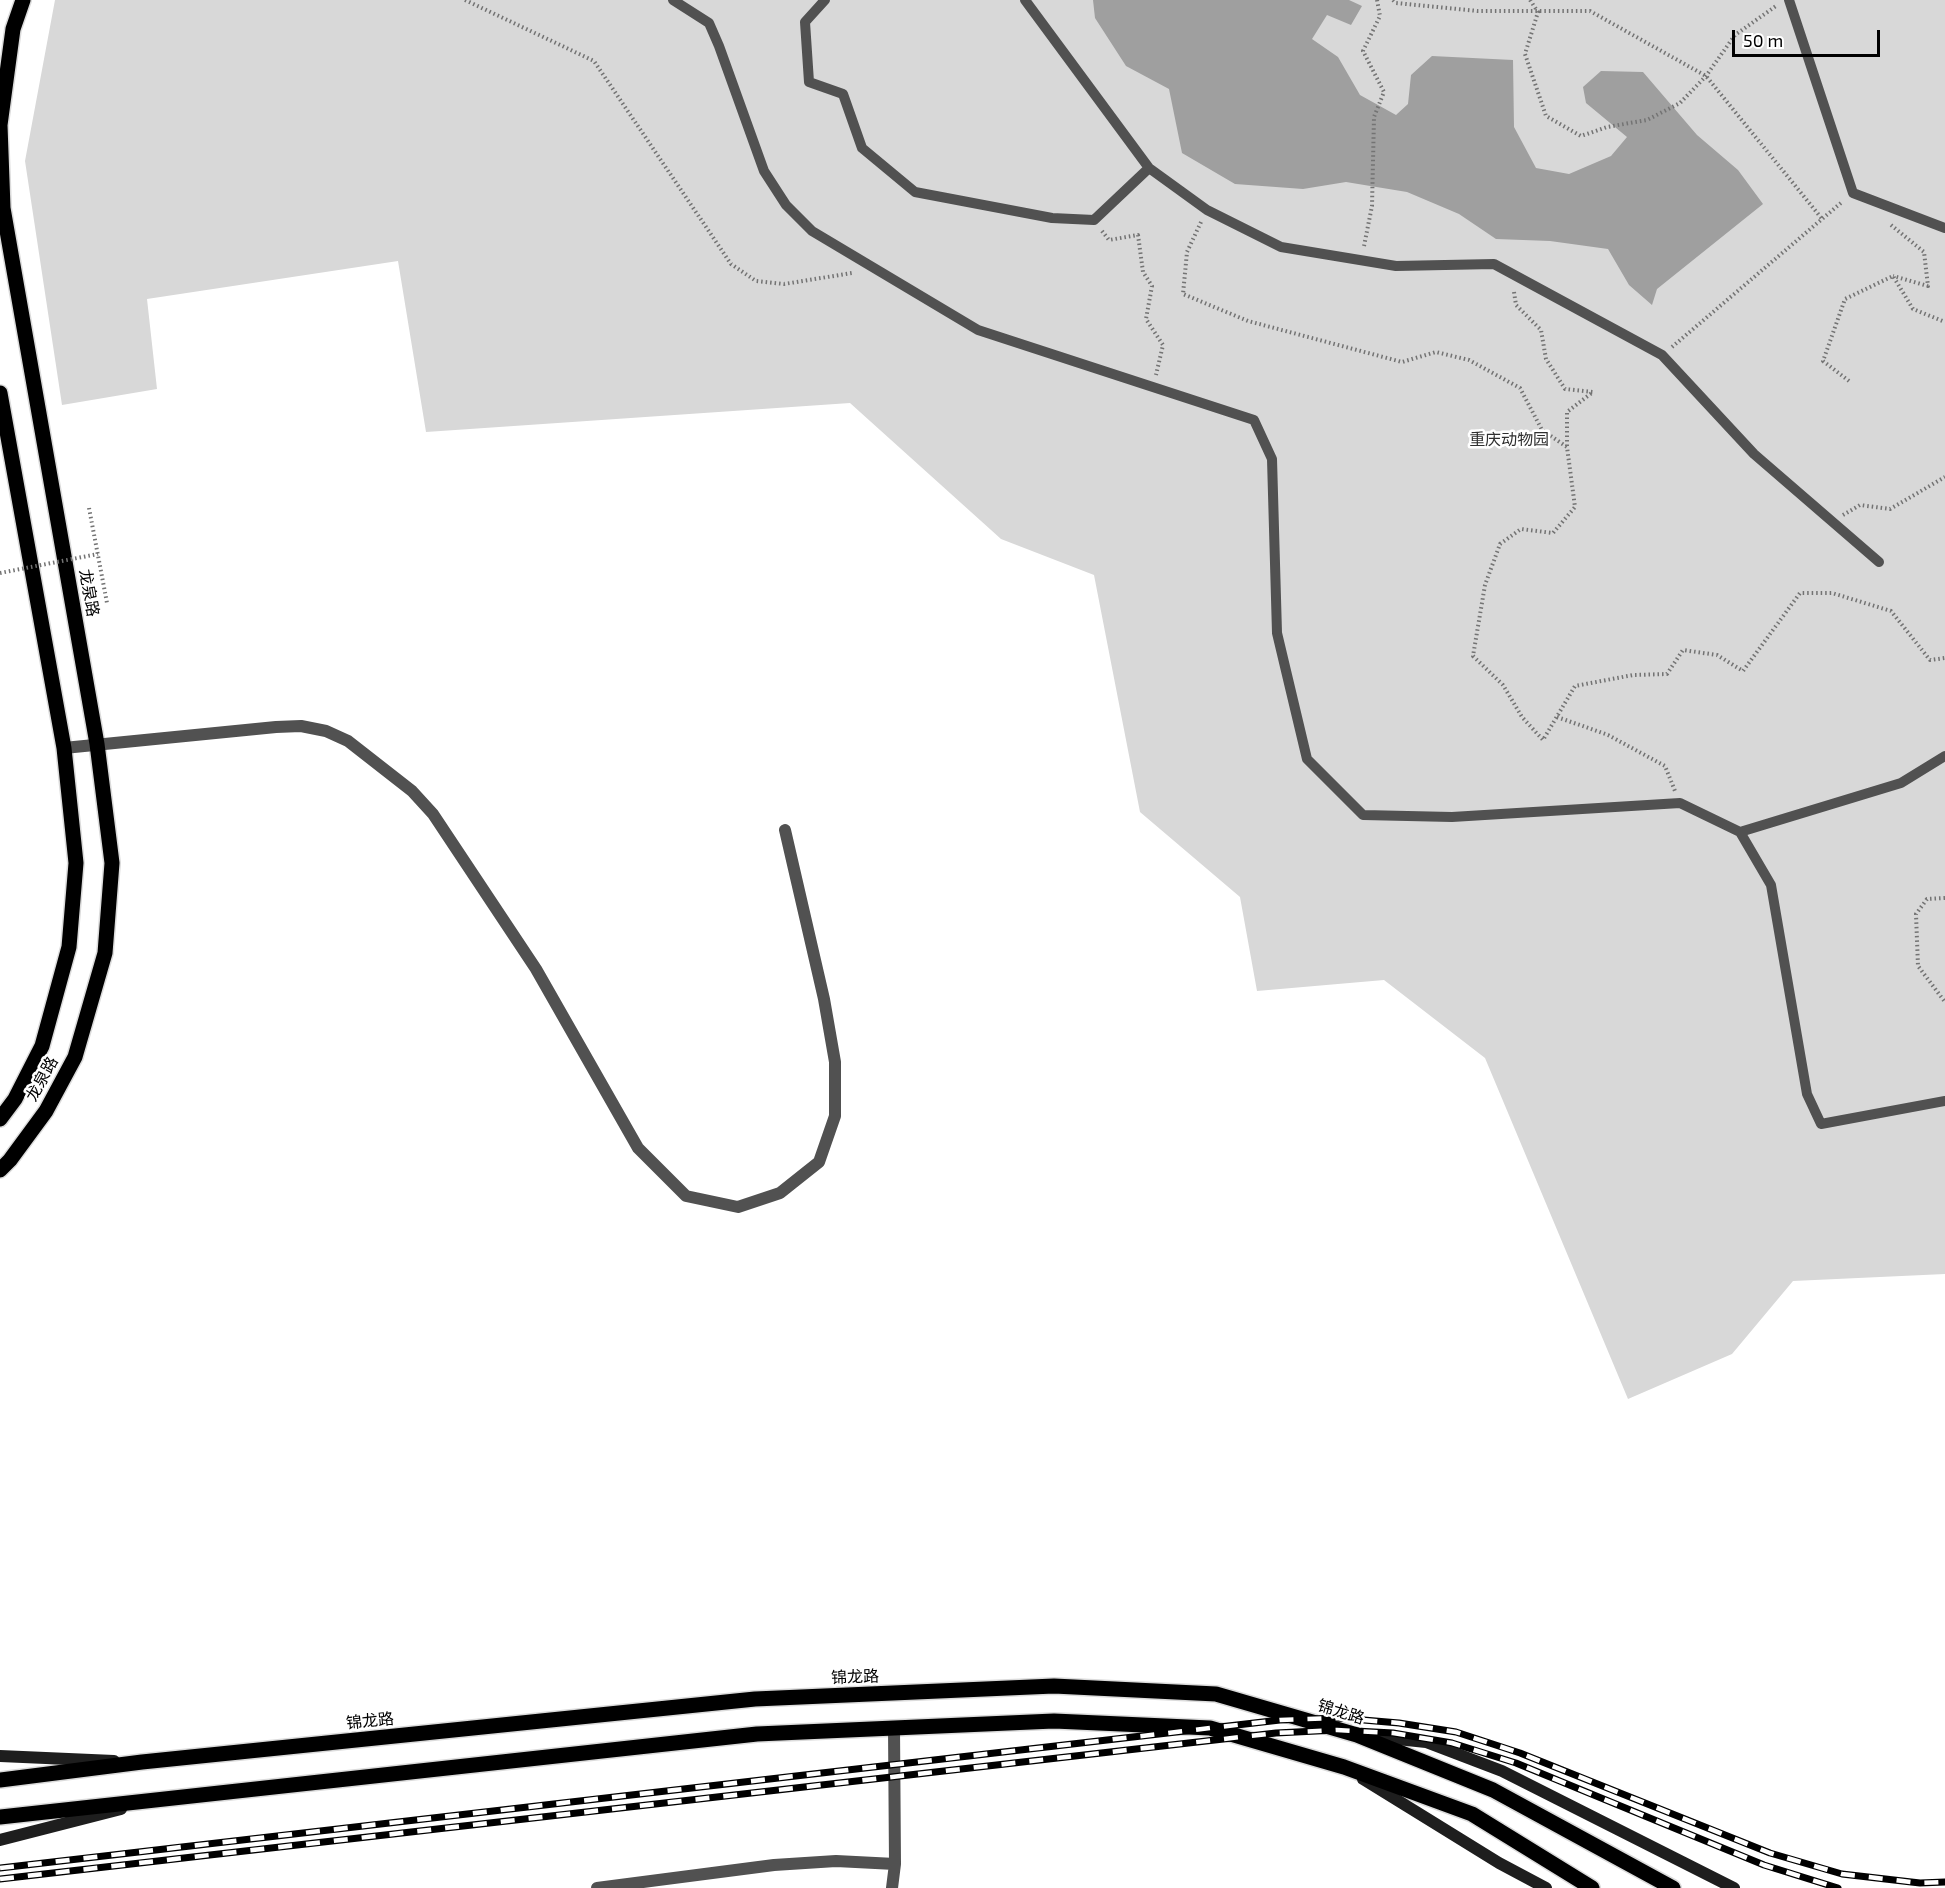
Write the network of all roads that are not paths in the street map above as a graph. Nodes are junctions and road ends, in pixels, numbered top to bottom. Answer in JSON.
{"nodes":[{"id":1,"x":23,"y":0,"type":"edge"},
{"id":2,"x":673,"y":0,"type":"edge"},
{"id":3,"x":825,"y":0,"type":"edge"},
{"id":4,"x":1024,"y":0,"type":"edge"},
{"id":5,"x":1789,"y":0,"type":"edge"},
{"id":6,"x":1149,"y":168,"type":"junction"},
{"id":7,"x":1945,"y":228,"type":"edge"},
{"id":8,"x":0,"y":393,"type":"edge"},
{"id":9,"x":1879,"y":562,"type":"dead end"},
{"id":10,"x":97,"y":744,"type":"junction"},
{"id":11,"x":64,"y":748,"type":"junction"},
{"id":12,"x":1945,"y":756,"type":"edge"},
{"id":13,"x":785,"y":830,"type":"dead end"},
{"id":14,"x":1740,"y":832,"type":"junction"},
{"id":15,"x":1945,"y":1101,"type":"edge"},
{"id":16,"x":0,"y":1119,"type":"edge"},
{"id":17,"x":0,"y":1170,"type":"edge"},
{"id":18,"x":894,"y":1728,"type":"junction"},
{"id":19,"x":1357,"y":1735,"type":"junction"},
{"id":20,"x":0,"y":1756,"type":"edge"},
{"id":21,"x":142,"y":1762,"type":"junction"},
{"id":22,"x":1344,"y":1767,"type":"junction"},
{"id":23,"x":0,"y":1780,"type":"edge"},
{"id":24,"x":149,"y":1802,"type":"junction"},
{"id":25,"x":0,"y":1817,"type":"edge"},
{"id":26,"x":0,"y":1840,"type":"edge"},
{"id":27,"x":895,"y":1864,"type":"junction"},
{"id":28,"x":597,"y":1888,"type":"edge"},
{"id":29,"x":892,"y":1888,"type":"edge"},
{"id":30,"x":1546,"y":1888,"type":"edge"},
{"id":31,"x":1592,"y":1888,"type":"edge"},
{"id":32,"x":1673,"y":1888,"type":"edge"},
{"id":33,"x":1734,"y":1888,"type":"edge"}],
"edges":[{"from":1,"to":10,"type":"main road","name":"龙泉路"},
{"from":2,"to":14,"type":"lane"},
{"from":3,"to":6,"type":"lane"},
{"from":4,"to":6,"type":"lane"},
{"from":5,"to":7,"type":"lane"},
{"from":6,"to":9,"type":"lane"},
{"from":8,"to":11,"type":"main road","name":"龙泉路"},
{"from":10,"to":11,"type":"street"},
{"from":10,"to":13,"type":"street"},
{"from":10,"to":17,"type":"main road","name":"龙泉路"},
{"from":11,"to":16,"type":"main road","name":"龙泉路"},
{"from":12,"to":14,"type":"lane"},
{"from":14,"to":15,"type":"lane"},
{"from":18,"to":22,"type":"main road"},
{"from":18,"to":24,"type":"main road"},
{"from":18,"to":27,"type":"street"},
{"from":19,"to":21,"type":"main road","name":"锦龙路"},
{"from":19,"to":32,"type":"main road","name":"锦龙路"},
{"from":19,"to":33,"type":"street"},
{"from":20,"to":21,"type":"street"},
{"from":21,"to":23,"type":"main road","name":"锦龙路"},
{"from":22,"to":30,"type":"street"},
{"from":22,"to":31,"type":"main road"},
{"from":24,"to":25,"type":"main road"},
{"from":24,"to":26,"type":"street"},
{"from":27,"to":28,"type":"street"},
{"from":27,"to":29,"type":"street"}]}
